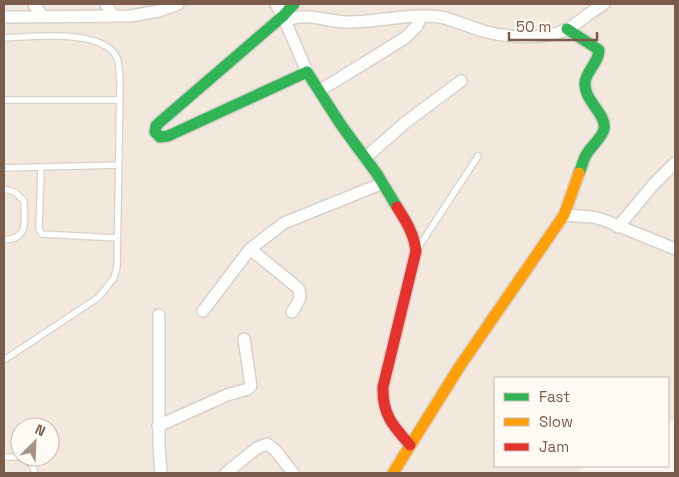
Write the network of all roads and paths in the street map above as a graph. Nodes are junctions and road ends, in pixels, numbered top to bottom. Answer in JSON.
{"nodes":[{"id":1,"x":34,"y":4,"type":"edge"},
{"id":2,"x":178,"y":4,"type":"edge"},
{"id":3,"x":276,"y":4,"type":"edge"},
{"id":4,"x":294,"y":4,"type":"edge"},
{"id":5,"x":604,"y":4,"type":"edge"},
{"id":6,"x":113,"y":9,"type":"edge"},
{"id":7,"x":4,"y":17,"type":"edge"},
{"id":8,"x":43,"y":17,"type":"junction"},
{"id":9,"x":421,"y":17,"type":"junction"},
{"id":10,"x":284,"y":18,"type":"junction"},
{"id":11,"x":567,"y":29,"type":"junction"},
{"id":12,"x":4,"y":38,"type":"edge"},
{"id":13,"x":307,"y":72,"type":"junction"},
{"id":14,"x":461,"y":81,"type":"dead end"},
{"id":15,"x":319,"y":91,"type":"junction"},
{"id":16,"x":4,"y":100,"type":"edge"},
{"id":17,"x":119,"y":100,"type":"junction"},
{"id":18,"x":478,"y":156,"type":"dead end"},
{"id":19,"x":365,"y":158,"type":"junction"},
{"id":20,"x":675,"y":163,"type":"edge"},
{"id":21,"x":118,"y":165,"type":"junction"},
{"id":22,"x":41,"y":167,"type":"junction"},
{"id":23,"x":4,"y":168,"type":"edge"},
{"id":24,"x":384,"y":183,"type":"junction"},
{"id":25,"x":4,"y":189,"type":"edge"},
{"id":26,"x":564,"y":215,"type":"junction"},
{"id":27,"x":618,"y":226,"type":"junction"},
{"id":28,"x":117,"y":238,"type":"junction"},
{"id":29,"x":4,"y":240,"type":"edge"},
{"id":30,"x":250,"y":249,"type":"junction"},
{"id":31,"x":675,"y":249,"type":"edge"},
{"id":32,"x":416,"y":251,"type":"junction"},
{"id":33,"x":203,"y":311,"type":"dead end"},
{"id":34,"x":292,"y":312,"type":"dead end"},
{"id":35,"x":159,"y":315,"type":"dead end"},
{"id":36,"x":244,"y":339,"type":"dead end"},
{"id":37,"x":4,"y":360,"type":"edge"},
{"id":38,"x":158,"y":426,"type":"junction"},
{"id":39,"x":410,"y":445,"type":"junction"},
{"id":40,"x":161,"y":473,"type":"edge"},
{"id":41,"x":226,"y":473,"type":"edge"},
{"id":42,"x":293,"y":473,"type":"edge"},
{"id":43,"x":393,"y":473,"type":"edge"}],
"edges":[{"from":1,"to":8,"type":"street"},
{"from":2,"to":6,"type":"street"},
{"from":3,"to":10,"type":"street"},
{"from":4,"to":10,"type":"street"},
{"from":5,"to":11,"type":"street"},
{"from":6,"to":8,"type":"street"},
{"from":7,"to":8,"type":"street"},
{"from":9,"to":10,"type":"street"},
{"from":9,"to":11,"type":"street"},
{"from":9,"to":15,"type":"street"},
{"from":10,"to":13,"type":"street"},
{"from":10,"to":13,"type":"street"},
{"from":11,"to":26,"type":"street"},
{"from":12,"to":17,"type":"lane"},
{"from":13,"to":15,"type":"street"},
{"from":14,"to":19,"type":"street"},
{"from":15,"to":19,"type":"street"},
{"from":16,"to":17,"type":"lane"},
{"from":17,"to":21,"type":"lane"},
{"from":18,"to":32,"type":"lane"},
{"from":19,"to":24,"type":"street"},
{"from":20,"to":27,"type":"street"},
{"from":21,"to":22,"type":"lane"},
{"from":21,"to":28,"type":"lane"},
{"from":22,"to":23,"type":"lane"},
{"from":22,"to":28,"type":"lane"},
{"from":24,"to":30,"type":"street"},
{"from":24,"to":32,"type":"street"},
{"from":25,"to":29,"type":"lane"},
{"from":26,"to":27,"type":"street"},
{"from":26,"to":39,"type":"street"},
{"from":27,"to":31,"type":"street"},
{"from":28,"to":37,"type":"lane"},
{"from":30,"to":33,"type":"street"},
{"from":30,"to":34,"type":"street"},
{"from":32,"to":39,"type":"street"},
{"from":35,"to":38,"type":"street"},
{"from":36,"to":38,"type":"street"},
{"from":38,"to":40,"type":"street"},
{"from":39,"to":43,"type":"street"},
{"from":41,"to":42,"type":"street"}]}
